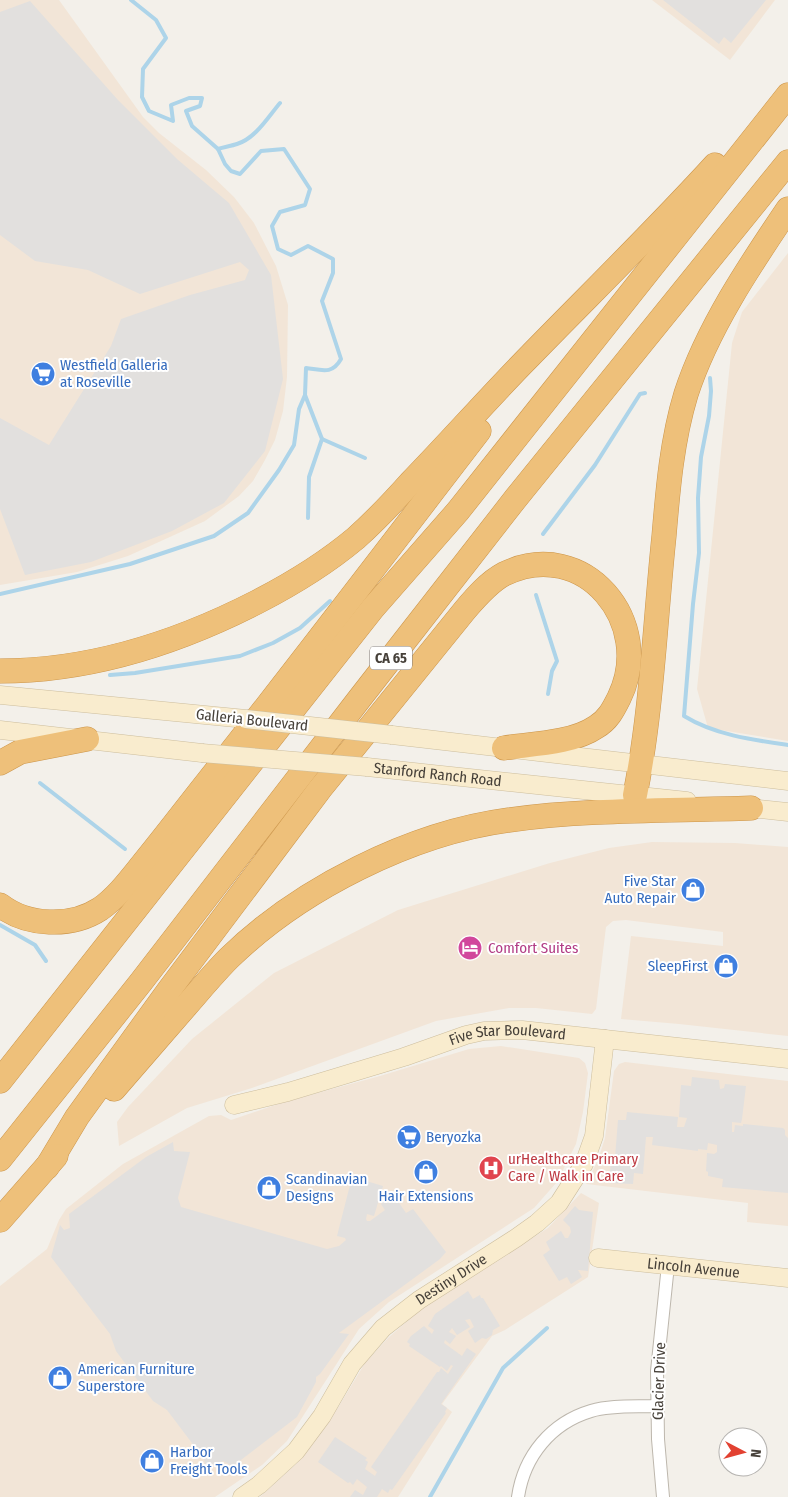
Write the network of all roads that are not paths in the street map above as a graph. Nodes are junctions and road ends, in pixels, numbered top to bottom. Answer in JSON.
{"nodes":[{"id":1,"x":786,"y":97,"type":"edge"},
{"id":2,"x":788,"y":162,"type":"edge"},
{"id":3,"x":788,"y":209,"type":"edge"},
{"id":4,"x":570,"y":316,"type":"junction"},
{"id":5,"x":0,"y":671,"type":"edge"},
{"id":6,"x":0,"y":695,"type":"edge"},
{"id":7,"x":0,"y":730,"type":"edge"},
{"id":8,"x":87,"y":739,"type":"junction"},
{"id":9,"x":504,"y":748,"type":"junction"},
{"id":10,"x":0,"y":763,"type":"edge"},
{"id":11,"x":641,"y":763,"type":"junction"},
{"id":12,"x":788,"y":780,"type":"edge"},
{"id":13,"x":635,"y":795,"type":"junction"},
{"id":14,"x":751,"y":808,"type":"junction"},
{"id":15,"x":788,"y":812,"type":"edge"},
{"id":16,"x":0,"y":905,"type":"edge"},
{"id":17,"x":605,"y":1039,"type":"junction"},
{"id":18,"x":788,"y":1059,"type":"edge"},
{"id":19,"x":0,"y":1081,"type":"edge"},
{"id":20,"x":234,"y":1105,"type":"dead end"},
{"id":21,"x":0,"y":1159,"type":"edge"},
{"id":22,"x":47,"y":1167,"type":"junction"},
{"id":23,"x":0,"y":1220,"type":"edge"},
{"id":24,"x":598,"y":1258,"type":"dead end"},
{"id":25,"x":668,"y":1265,"type":"junction"},
{"id":26,"x":788,"y":1278,"type":"edge"},
{"id":27,"x":657,"y":1406,"type":"junction"},
{"id":28,"x":242,"y":1497,"type":"edge"},
{"id":29,"x":518,"y":1497,"type":"edge"},
{"id":30,"x":663,"y":1497,"type":"edge"}],
"edges":[{"from":1,"to":4,"type":"highway"},
{"from":1,"to":19,"type":"highway","number":"CA 65"},
{"from":2,"to":21,"type":"highway","number":"CA 65"},
{"from":3,"to":11,"type":"highway"},
{"from":4,"to":5,"type":"highway"},
{"from":4,"to":16,"type":"highway"},
{"from":6,"to":9,"type":"main road","name":"Galleria Boulevard","bridge":true},
{"from":7,"to":8,"type":"main road"},
{"from":8,"to":10,"type":"highway"},
{"from":8,"to":13,"type":"main road","name":"Stanford Ranch Road","bridge":true},
{"from":9,"to":11,"type":"main road"},
{"from":9,"to":22,"type":"highway"},
{"from":11,"to":12,"type":"main road"},
{"from":11,"to":13,"type":"highway"},
{"from":13,"to":14,"type":"main road","name":"Stanford Ranch Road"},
{"from":14,"to":15,"type":"main road","name":"Stanford Ranch Road"},
{"from":14,"to":22,"type":"highway"},
{"from":17,"to":18,"type":"main road","name":"Five Star Boulevard"},
{"from":17,"to":20,"type":"main road","name":"Five Star Boulevard"},
{"from":17,"to":28,"type":"main road","name":"Destiny Drive"},
{"from":22,"to":23,"type":"highway"},
{"from":24,"to":25,"type":"main road","name":"Lincoln Avenue"},
{"from":25,"to":26,"type":"main road","name":"Lincoln Avenue"},
{"from":25,"to":27,"type":"street","name":"Glacier Drive"},
{"from":27,"to":29,"type":"street"},
{"from":27,"to":30,"type":"street","name":"Glacier Drive"}]}
